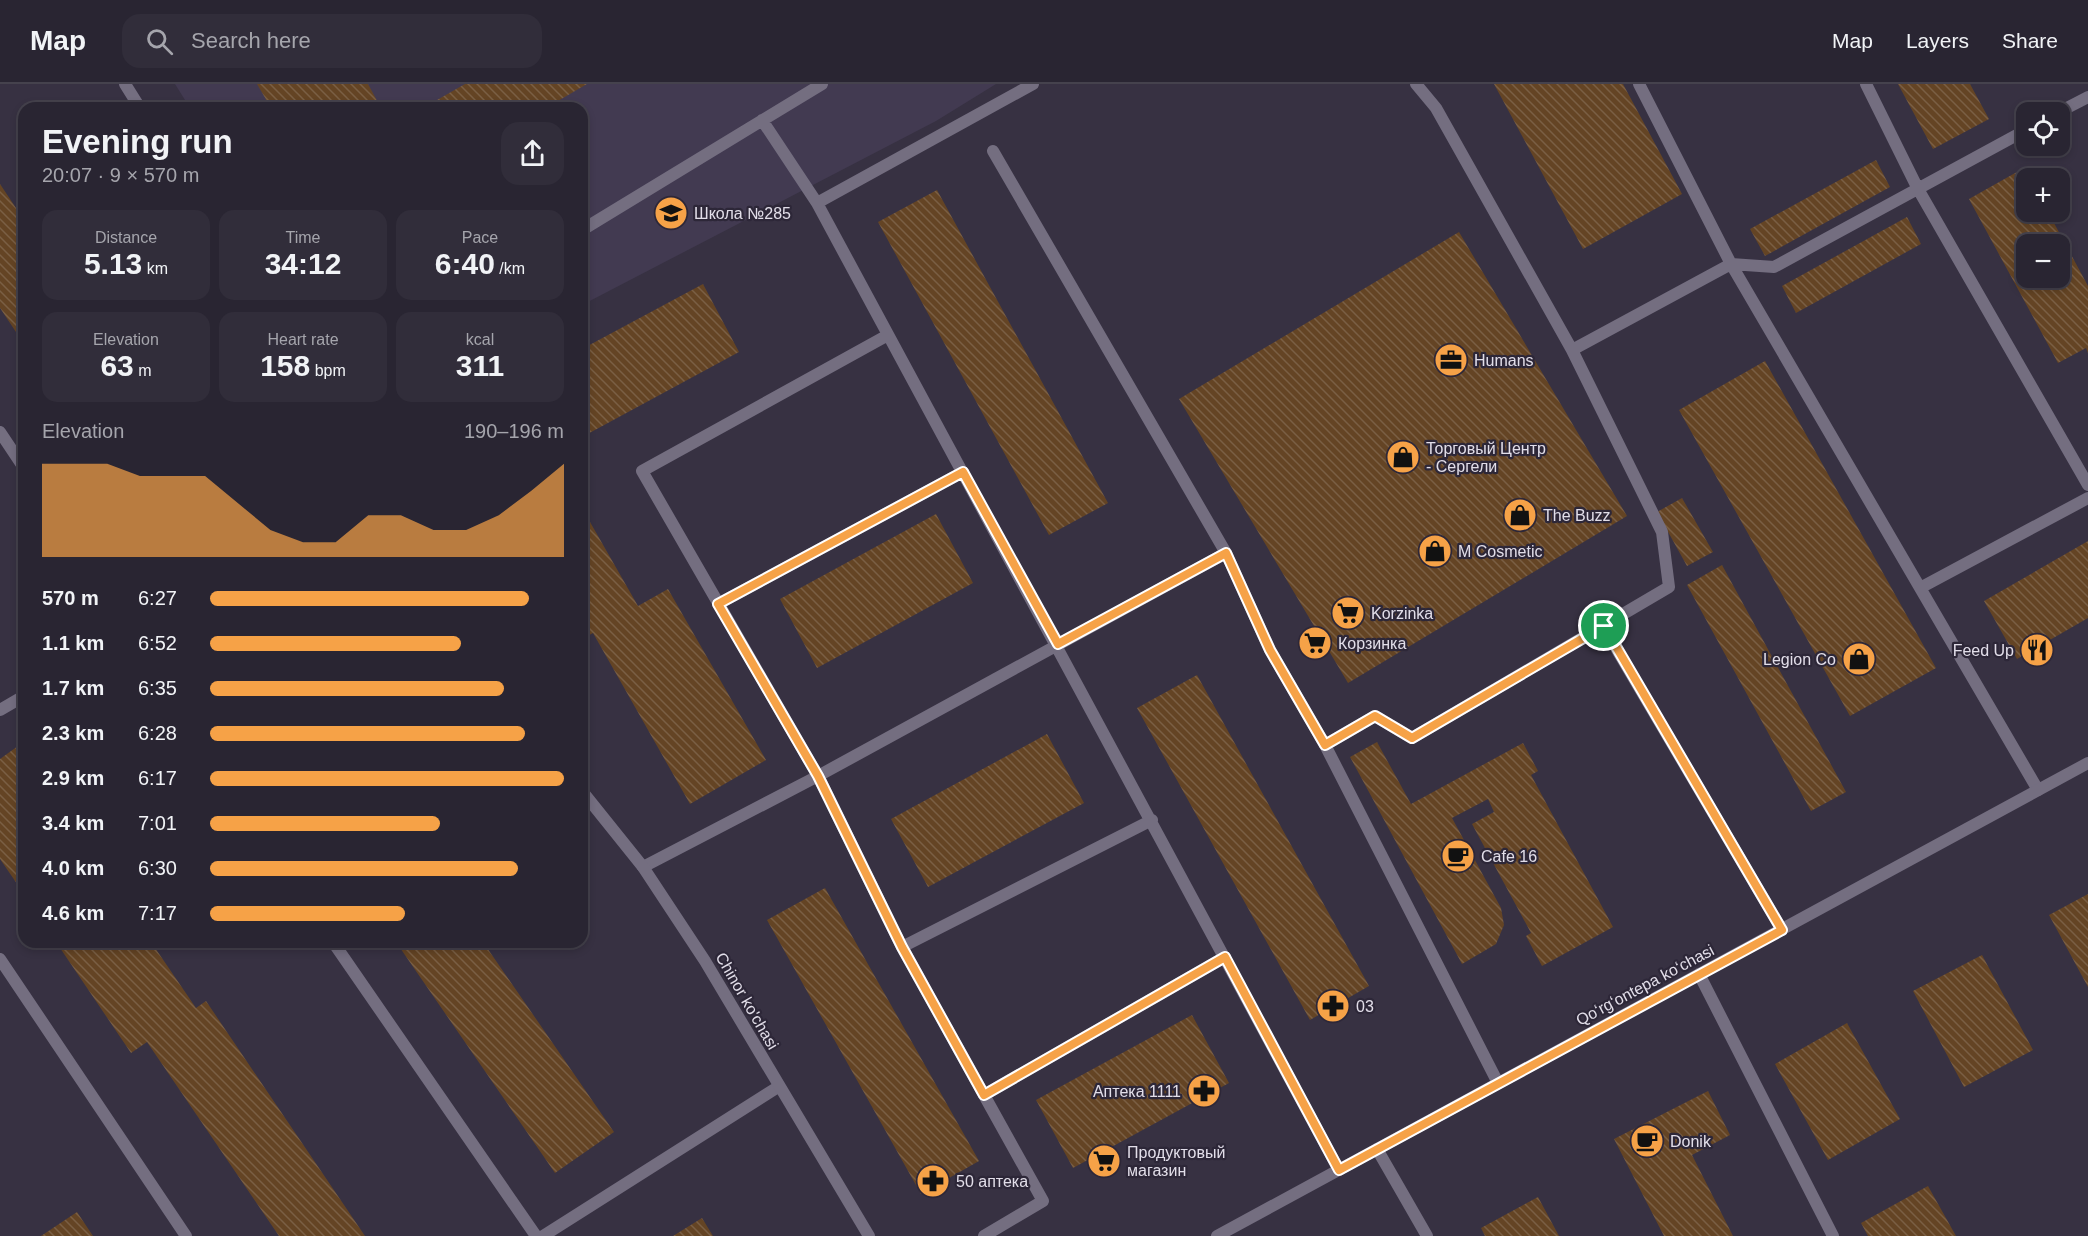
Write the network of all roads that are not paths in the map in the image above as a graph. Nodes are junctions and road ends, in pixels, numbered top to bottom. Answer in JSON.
{"nodes":[{"id":1,"x":125,"y":84,"type":"edge"},
{"id":2,"x":822,"y":84,"type":"edge"},
{"id":3,"x":1033,"y":84,"type":"edge"},
{"id":4,"x":1416,"y":84,"type":"edge"},
{"id":5,"x":1639,"y":84,"type":"edge"},
{"id":6,"x":1866,"y":84,"type":"edge"},
{"id":7,"x":2088,"y":97,"type":"edge"},
{"id":8,"x":136,"y":102,"type":"edge"},
{"id":9,"x":2070,"y":106,"type":"edge"},
{"id":10,"x":762,"y":120,"type":"junction"},
{"id":11,"x":2016,"y":135,"type":"edge"},
{"id":12,"x":993,"y":151,"type":"dead end"},
{"id":13,"x":1918,"y":189,"type":"junction"},
{"id":14,"x":817,"y":203,"type":"junction"},
{"id":15,"x":588,"y":226,"type":"edge"},
{"id":16,"x":1731,"y":264,"type":"junction"},
{"id":17,"x":888,"y":335,"type":"junction"},
{"id":18,"x":1572,"y":350,"type":"junction"},
{"id":19,"x":0,"y":432,"type":"edge"},
{"id":20,"x":18,"y":459,"type":"edge"},
{"id":21,"x":963,"y":472,"type":"junction"},
{"id":22,"x":2088,"y":485,"type":"edge"},
{"id":23,"x":2088,"y":498,"type":"edge"},
{"id":24,"x":1226,"y":553,"type":"junction"},
{"id":25,"x":1920,"y":588,"type":"junction"},
{"id":26,"x":718,"y":604,"type":"junction"},
{"id":27,"x":1604,"y":626,"type":"junction"},
{"id":28,"x":1058,"y":644,"type":"junction"},
{"id":29,"x":18,"y":700,"type":"edge"},
{"id":30,"x":0,"y":710,"type":"edge"},
{"id":31,"x":1325,"y":745,"type":"junction"},
{"id":32,"x":2088,"y":763,"type":"edge"},
{"id":33,"x":818,"y":776,"type":"junction"},
{"id":34,"x":2038,"y":790,"type":"junction"},
{"id":35,"x":588,"y":799,"type":"edge"},
{"id":36,"x":1152,"y":820,"type":"junction"},
{"id":37,"x":643,"y":867,"type":"junction"},
{"id":38,"x":1782,"y":930,"type":"junction"},
{"id":39,"x":902,"y":947,"type":"junction"},
{"id":40,"x":337,"y":948,"type":"edge"},
{"id":41,"x":1225,"y":957,"type":"junction"},
{"id":42,"x":0,"y":959,"type":"edge"},
{"id":43,"x":1699,"y":974,"type":"junction"},
{"id":44,"x":1498,"y":1083,"type":"junction"},
{"id":45,"x":778,"y":1087,"type":"junction"},
{"id":46,"x":984,"y":1095,"type":"junction"},
{"id":47,"x":1377,"y":1149,"type":"junction"},
{"id":48,"x":1339,"y":1170,"type":"junction"},
{"id":49,"x":186,"y":1236,"type":"edge"},
{"id":50,"x":536,"y":1236,"type":"edge"},
{"id":51,"x":543,"y":1236,"type":"edge"},
{"id":52,"x":869,"y":1236,"type":"edge"},
{"id":53,"x":984,"y":1236,"type":"edge"},
{"id":54,"x":1217,"y":1236,"type":"edge"},
{"id":55,"x":1427,"y":1236,"type":"edge"},
{"id":56,"x":1833,"y":1236,"type":"edge"}],
"edges":[{"from":1,"to":8,"type":"street"},
{"from":2,"to":10,"type":"street"},
{"from":3,"to":14,"type":"street"},
{"from":4,"to":18,"type":"street"},
{"from":5,"to":16,"type":"street"},
{"from":6,"to":13,"type":"street"},
{"from":7,"to":9,"type":"street"},
{"from":10,"to":14,"type":"street"},
{"from":10,"to":15,"type":"street"},
{"from":11,"to":13,"type":"street"},
{"from":12,"to":24,"type":"street"},
{"from":13,"to":16,"type":"street"},
{"from":13,"to":22,"type":"street"},
{"from":14,"to":17,"type":"street"},
{"from":16,"to":18,"type":"street"},
{"from":16,"to":25,"type":"street"},
{"from":17,"to":21,"type":"street"},
{"from":17,"to":26,"type":"street"},
{"from":18,"to":27,"type":"street"},
{"from":19,"to":20,"type":"street"},
{"from":21,"to":26,"type":"street"},
{"from":21,"to":28,"type":"street"},
{"from":23,"to":25,"type":"street"},
{"from":24,"to":28,"type":"street"},
{"from":24,"to":31,"type":"street"},
{"from":25,"to":34,"type":"street"},
{"from":26,"to":33,"type":"street"},
{"from":27,"to":31,"type":"street"},
{"from":27,"to":38,"type":"street"},
{"from":28,"to":33,"type":"street"},
{"from":28,"to":36,"type":"street"},
{"from":29,"to":30,"type":"street"},
{"from":31,"to":44,"type":"street"},
{"from":32,"to":34,"type":"street","name":"Qoʻrgʻontepa koʻchasi"},
{"from":33,"to":37,"type":"street"},
{"from":33,"to":39,"type":"street"},
{"from":34,"to":38,"type":"street","name":"Qoʻrgʻontepa koʻchasi"},
{"from":35,"to":37,"type":"street","name":"Chinor ko'chasi"},
{"from":36,"to":39,"type":"street"},
{"from":36,"to":41,"type":"street"},
{"from":37,"to":45,"type":"street","name":"Chinor ko'chasi"},
{"from":38,"to":43,"type":"street","name":"Qoʻrgʻontepa koʻchasi"},
{"from":39,"to":46,"type":"street"},
{"from":40,"to":50,"type":"street"},
{"from":41,"to":46,"type":"street"},
{"from":41,"to":48,"type":"street"},
{"from":42,"to":49,"type":"street"},
{"from":43,"to":44,"type":"street","name":"Qoʻrgʻontepa koʻchasi"},
{"from":43,"to":56,"type":"street"},
{"from":44,"to":47,"type":"street","name":"Qoʻrgʻontepa koʻchasi"},
{"from":45,"to":51,"type":"street"},
{"from":45,"to":52,"type":"street","name":"Chinor ko'chasi"},
{"from":46,"to":53,"type":"street"},
{"from":47,"to":48,"type":"street","name":"Qoʻrgʻontepa koʻchasi"},
{"from":47,"to":55,"type":"street"},
{"from":48,"to":54,"type":"street","name":"Qoʻrgʻontepa koʻchasi"}]}
